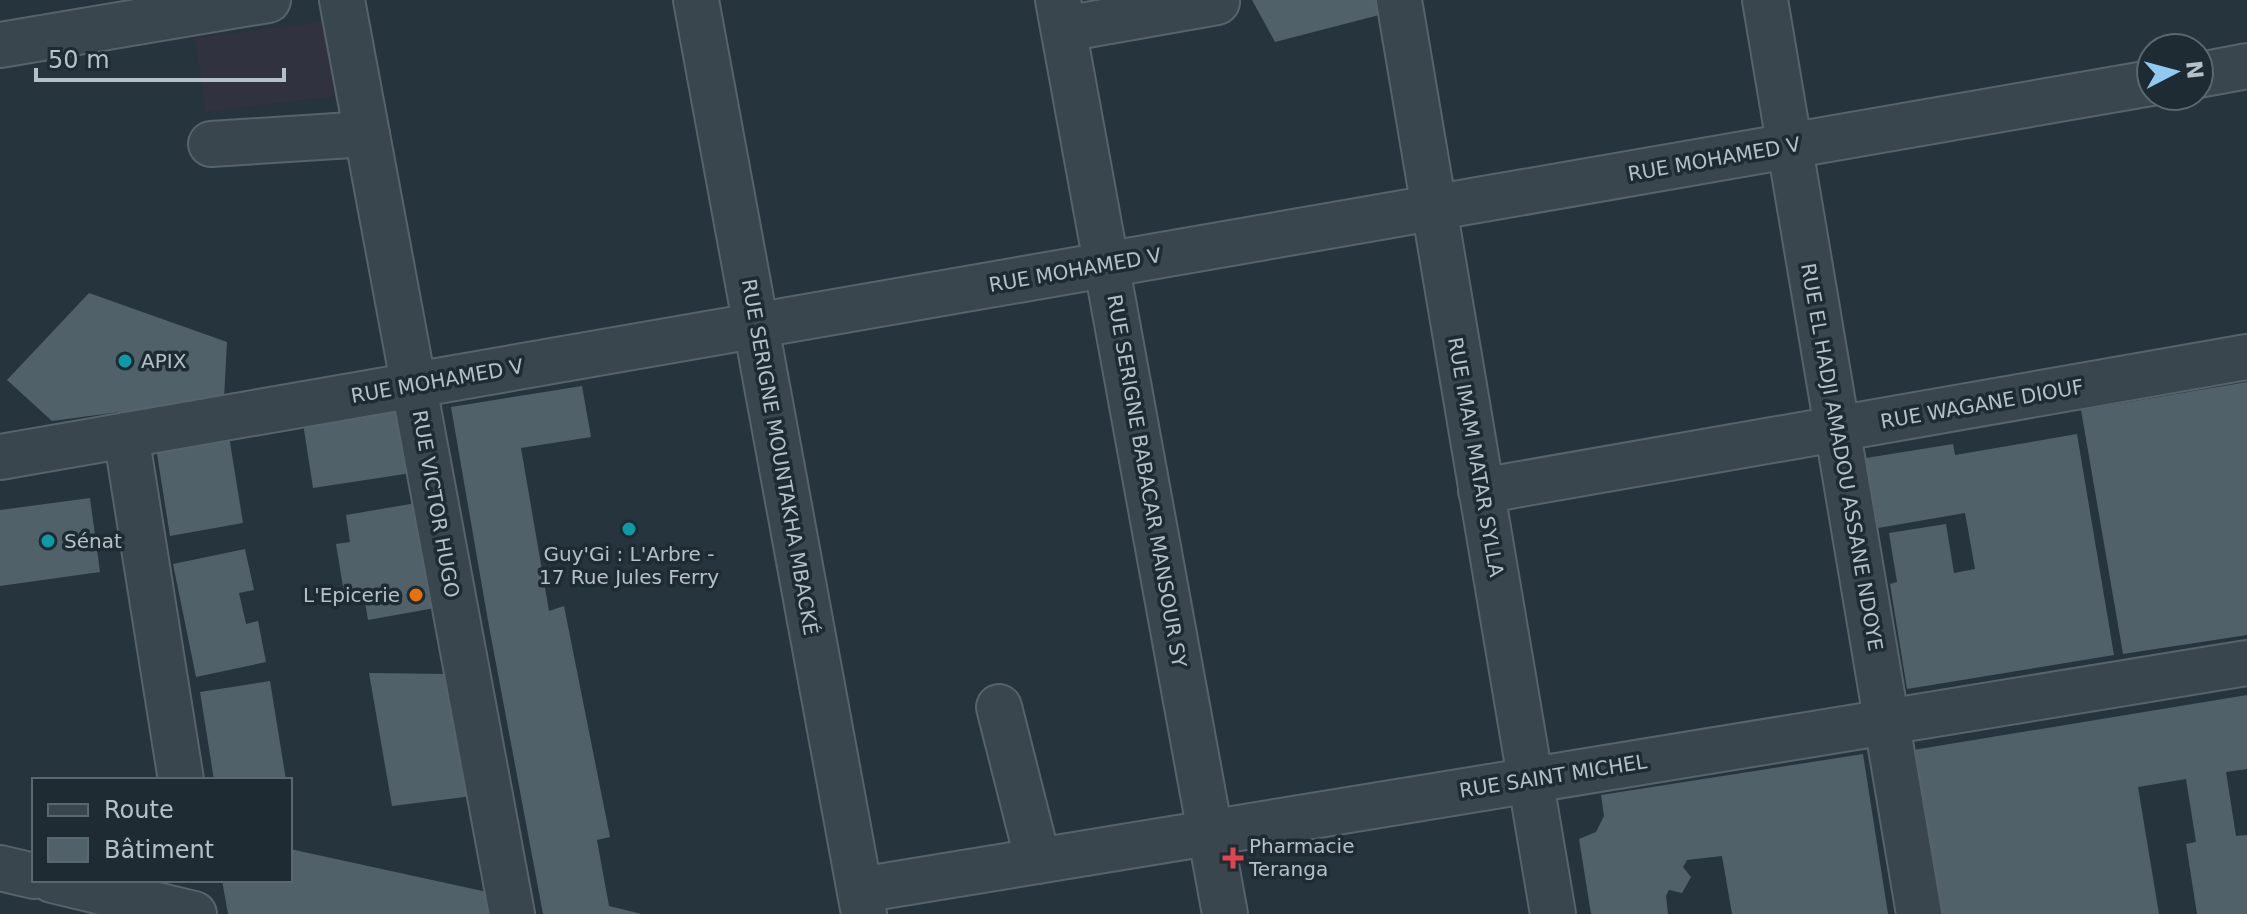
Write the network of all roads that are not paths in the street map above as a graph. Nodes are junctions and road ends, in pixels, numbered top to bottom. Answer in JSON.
{"nodes":[{"id":1,"x":268,"y":0,"type":"edge"},
{"id":2,"x":342,"y":0,"type":"edge"},
{"id":3,"x":696,"y":0,"type":"edge"},
{"id":4,"x":1399,"y":0,"type":"edge"},
{"id":5,"x":1765,"y":0,"type":"edge"},
{"id":6,"x":1217,"y":2,"type":"dead end"},
{"id":7,"x":1061,"y":14,"type":"edge"},
{"id":8,"x":0,"y":45,"type":"edge"},
{"id":9,"x":2247,"y":66,"type":"edge"},
{"id":10,"x":2215,"y":72,"type":"edge"},
{"id":11,"x":2135,"y":86,"type":"edge"},
{"id":12,"x":367,"y":134,"type":"junction"},
{"id":13,"x":211,"y":144,"type":"dead end"},
{"id":14,"x":1789,"y":146,"type":"junction"},
{"id":15,"x":1434,"y":208,"type":"junction"},
{"id":16,"x":1107,"y":264,"type":"junction"},
{"id":17,"x":756,"y":325,"type":"junction"},
{"id":18,"x":2247,"y":357,"type":"edge"},
{"id":19,"x":414,"y":385,"type":"junction"},
{"id":20,"x":1837,"y":429,"type":"junction"},
{"id":21,"x":126,"y":435,"type":"junction"},
{"id":22,"x":0,"y":457,"type":"edge"},
{"id":23,"x":1481,"y":491,"type":"junction"},
{"id":24,"x":2247,"y":663,"type":"edge"},
{"id":25,"x":999,"y":707,"type":"dead end"},
{"id":26,"x":1887,"y":722,"type":"junction"},
{"id":27,"x":181,"y":778,"type":"edge"},
{"id":28,"x":1530,"y":780,"type":"junction"},
{"id":29,"x":1211,"y":833,"type":"junction"},
{"id":30,"x":1038,"y":861,"type":"junction"},
{"id":31,"x":0,"y":868,"type":"edge"},
{"id":32,"x":32,"y":876,"type":"edge"},
{"id":33,"x":60,"y":882,"type":"edge"},
{"id":34,"x":197,"y":882,"type":"edge"},
{"id":35,"x":862,"y":902,"type":"edge"},
{"id":36,"x":194,"y":914,"type":"edge"},
{"id":37,"x":202,"y":914,"type":"edge"},
{"id":38,"x":512,"y":914,"type":"edge"},
{"id":39,"x":1225,"y":914,"type":"edge"},
{"id":40,"x":1553,"y":914,"type":"edge"},
{"id":41,"x":1919,"y":914,"type":"edge"}],
"edges":[{"from":1,"to":8,"type":"street"},
{"from":2,"to":12,"type":"street","name":"RUE VICTOR HUGO"},
{"from":3,"to":17,"type":"street","name":"RUE SERIGNE MOUNTAKHA MBACKÉ"},
{"from":4,"to":15,"type":"street","name":"RUE IMAM MATAR SYLLA"},
{"from":5,"to":14,"type":"street","name":"RUE EL HADJI AMADOU ASSANE NDOYE"},
{"from":6,"to":7,"type":"street"},
{"from":7,"to":16,"type":"street","name":"RUE SERIGNE BABACAR MANSOUR SY"},
{"from":9,"to":10,"type":"street"},
{"from":11,"to":14,"type":"street","name":"RUE MOHAMED V"},
{"from":12,"to":13,"type":"street"},
{"from":12,"to":19,"type":"street","name":"RUE VICTOR HUGO"},
{"from":14,"to":15,"type":"street","name":"RUE MOHAMED V"},
{"from":14,"to":20,"type":"street","name":"RUE EL HADJI AMADOU ASSANE NDOYE"},
{"from":15,"to":16,"type":"street","name":"RUE MOHAMED V"},
{"from":15,"to":23,"type":"street","name":"RUE IMAM MATAR SYLLA"},
{"from":16,"to":17,"type":"street","name":"RUE MOHAMED V"},
{"from":16,"to":29,"type":"street","name":"RUE SERIGNE BABACAR MANSOUR SY"},
{"from":17,"to":19,"type":"street","name":"RUE MOHAMED V"},
{"from":17,"to":35,"type":"street","name":"RUE SERIGNE MOUNTAKHA MBACKÉ"},
{"from":18,"to":20,"type":"street","name":"RUE WAGANE DIOUF"},
{"from":19,"to":21,"type":"street","name":"RUE MOHAMED V"},
{"from":19,"to":38,"type":"street","name":"RUE VICTOR HUGO"},
{"from":20,"to":23,"type":"street","name":"RUE WAGANE DIOUF"},
{"from":20,"to":26,"type":"street","name":"RUE EL HADJI AMADOU ASSANE NDOYE"},
{"from":21,"to":22,"type":"street","name":"RUE MOHAMED V"},
{"from":21,"to":27,"type":"street"},
{"from":23,"to":28,"type":"street","name":"RUE IMAM MATAR SYLLA"},
{"from":24,"to":26,"type":"street","name":"RUE SAINT MICHEL"},
{"from":25,"to":30,"type":"street"},
{"from":26,"to":28,"type":"street","name":"RUE SAINT MICHEL"},
{"from":26,"to":41,"type":"street","name":"RUE EL HADJI AMADOU ASSANE NDOYE"},
{"from":28,"to":29,"type":"street","name":"RUE SAINT MICHEL"},
{"from":28,"to":40,"type":"street","name":"RUE IMAM MATAR SYLLA"},
{"from":29,"to":30,"type":"street","name":"RUE SAINT MICHEL"},
{"from":29,"to":39,"type":"street","name":"RUE SERIGNE BABACAR MANSOUR SY"},
{"from":30,"to":35,"type":"street","name":"RUE SAINT MICHEL"},
{"from":31,"to":32,"type":"street"},
{"from":33,"to":36,"type":"street"},
{"from":34,"to":37,"type":"street"}]}
